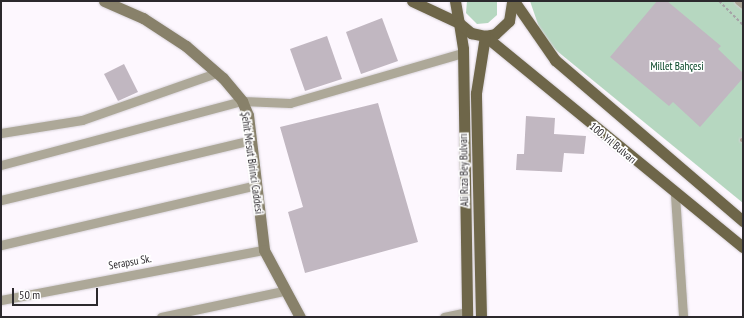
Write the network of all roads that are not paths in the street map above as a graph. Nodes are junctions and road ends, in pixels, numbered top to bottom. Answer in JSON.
{"nodes":[{"id":1,"x":104,"y":1,"type":"edge"},
{"id":2,"x":412,"y":1,"type":"edge"},
{"id":3,"x":455,"y":1,"type":"edge"},
{"id":4,"x":738,"y":1,"type":"edge"},
{"id":5,"x":513,"y":2,"type":"edge"},
{"id":6,"x":743,"y":5,"type":"edge"},
{"id":7,"x":459,"y":24,"type":"junction"},
{"id":8,"x":486,"y":36,"type":"junction"},
{"id":9,"x":462,"y":53,"type":"junction"},
{"id":10,"x":216,"y":72,"type":"junction"},
{"id":11,"x":242,"y":101,"type":"junction"},
{"id":12,"x":1,"y":133,"type":"edge"},
{"id":13,"x":251,"y":140,"type":"junction"},
{"id":14,"x":1,"y":165,"type":"edge"},
{"id":15,"x":256,"y":185,"type":"junction"},
{"id":16,"x":675,"y":194,"type":"junction"},
{"id":17,"x":1,"y":200,"type":"edge"},
{"id":18,"x":743,"y":221,"type":"edge"},
{"id":19,"x":1,"y":245,"type":"edge"},
{"id":20,"x":743,"y":247,"type":"edge"},
{"id":21,"x":264,"y":250,"type":"junction"},
{"id":22,"x":283,"y":291,"type":"junction"},
{"id":23,"x":1,"y":300,"type":"edge"},
{"id":24,"x":467,"y":314,"type":"edge"},
{"id":25,"x":161,"y":317,"type":"edge"},
{"id":26,"x":300,"y":317,"type":"edge"},
{"id":27,"x":444,"y":317,"type":"edge"},
{"id":28,"x":481,"y":317,"type":"edge"},
{"id":29,"x":683,"y":317,"type":"edge"}],
"edges":[{"from":1,"to":10,"type":"main road","name":"Şehit Mesut Birinci Caddesi"},
{"from":2,"to":7,"type":"main road"},
{"from":3,"to":7,"type":"main road","name":"Ali Rıza Bey Bulvarı"},
{"from":4,"to":6,"type":"street"},
{"from":5,"to":8,"type":"main road"},
{"from":5,"to":18,"type":"main road"},
{"from":7,"to":8,"type":"main road"},
{"from":7,"to":9,"type":"main road","name":"Ali Rıza Bey Bulvarı"},
{"from":8,"to":16,"type":"main road","name":"100. Yıl Bulvarı"},
{"from":8,"to":28,"type":"main road","name":"Ali Rıza Bey Bulvarı"},
{"from":9,"to":11,"type":"street"},
{"from":9,"to":24,"type":"main road","name":"Ali Rıza Bey Bulvarı"},
{"from":10,"to":11,"type":"main road","name":"Şehit Mesut Birinci Caddesi"},
{"from":10,"to":12,"type":"street"},
{"from":11,"to":13,"type":"main road","name":"Şehit Mesut Birinci Caddesi"},
{"from":11,"to":14,"type":"street"},
{"from":13,"to":15,"type":"main road","name":"Şehit Mesut Birinci Caddesi"},
{"from":13,"to":17,"type":"street"},
{"from":15,"to":19,"type":"street"},
{"from":15,"to":21,"type":"main road","name":"Şehit Mesut Birinci Caddesi"},
{"from":16,"to":20,"type":"main road","name":"100. Yıl Bulvarı"},
{"from":16,"to":29,"type":"street"},
{"from":21,"to":22,"type":"main road","name":"Şehit Mesut Birinci Caddesi"},
{"from":21,"to":23,"type":"street","name":"Serapsu Sk."},
{"from":22,"to":25,"type":"street"},
{"from":22,"to":26,"type":"main road","name":"Şehit Mesut Birinci Caddesi"},
{"from":24,"to":27,"type":"street"}]}
